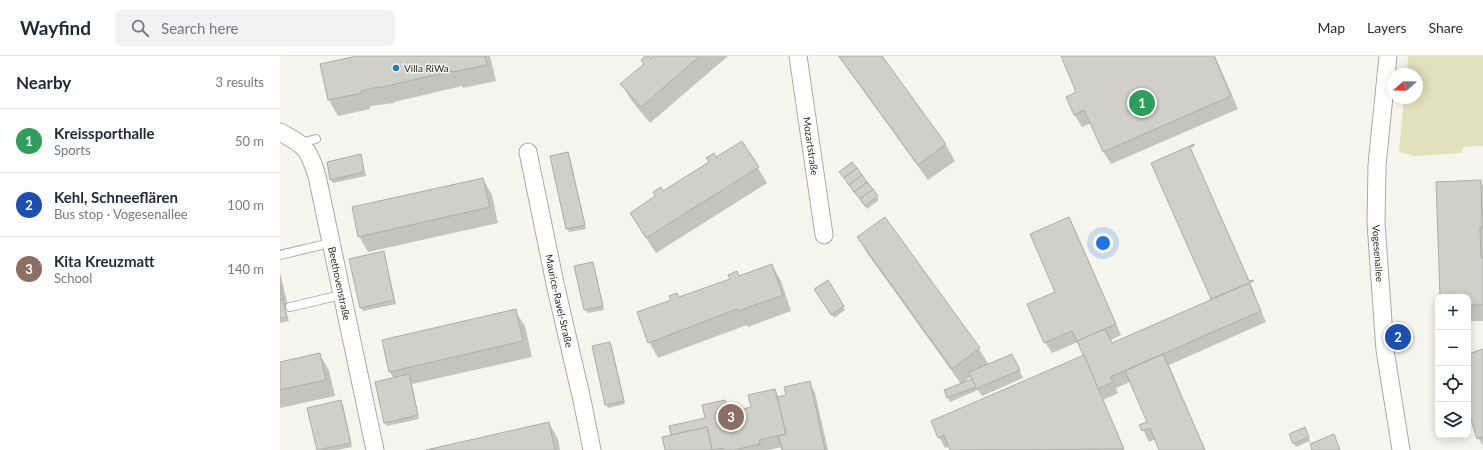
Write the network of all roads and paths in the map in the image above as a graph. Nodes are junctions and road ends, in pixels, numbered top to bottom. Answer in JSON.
{"nodes":[{"id":1,"x":798,"y":56,"type":"edge"},
{"id":2,"x":1388,"y":56,"type":"edge"},
{"id":3,"x":280,"y":132,"type":"edge"},
{"id":4,"x":528,"y":152,"type":"dead end"},
{"id":5,"x":824,"y":236,"type":"dead end"},
{"id":6,"x":330,"y":243,"type":"junction"},
{"id":7,"x":280,"y":255,"type":"edge"},
{"id":8,"x":341,"y":295,"type":"junction"},
{"id":9,"x":290,"y":307,"type":"dead end"},
{"id":10,"x":375,"y":450,"type":"edge"},
{"id":11,"x":592,"y":450,"type":"edge"},
{"id":12,"x":1401,"y":450,"type":"edge"}],
"edges":[{"from":1,"to":5,"type":"street","name":"Mozartstraße"},
{"from":2,"to":12,"type":"street","name":"Vogesenallee"},
{"from":3,"to":6,"type":"street","name":"Beethovenstraße"},
{"from":4,"to":11,"type":"street","name":"Maurice-Ravel-Straße"},
{"from":6,"to":7,"type":"lane"},
{"from":6,"to":8,"type":"street","name":"Beethovenstraße"},
{"from":8,"to":9,"type":"lane"},
{"from":8,"to":10,"type":"street","name":"Beethovenstraße"}]}
